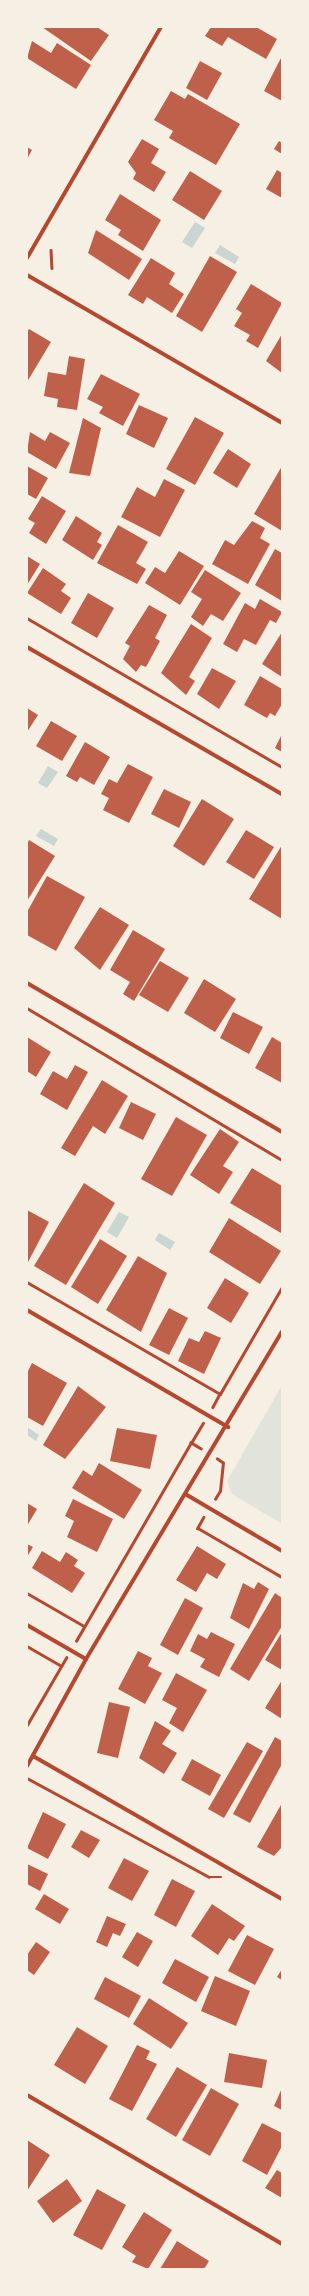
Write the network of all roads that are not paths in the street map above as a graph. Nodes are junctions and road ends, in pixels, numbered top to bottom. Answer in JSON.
{"nodes":[{"id":1,"x":161,"y":27,"type":"edge"},
{"id":2,"x":27,"y":258,"type":"edge"},
{"id":3,"x":27,"y":274,"type":"edge"},
{"id":4,"x":282,"y":423,"type":"edge"},
{"id":5,"x":27,"y":647,"type":"edge"},
{"id":6,"x":282,"y":794,"type":"edge"},
{"id":7,"x":27,"y":983,"type":"edge"},
{"id":8,"x":282,"y":1132,"type":"edge"},
{"id":9,"x":27,"y":1310,"type":"edge"},
{"id":10,"x":282,"y":1332,"type":"edge"},
{"id":11,"x":228,"y":1427,"type":"junction"},
{"id":12,"x":187,"y":1495,"type":"junction"},
{"id":13,"x":282,"y":1551,"type":"edge"},
{"id":14,"x":27,"y":1625,"type":"edge"},
{"id":15,"x":86,"y":1659,"type":"junction"},
{"id":16,"x":33,"y":1756,"type":"junction"},
{"id":17,"x":27,"y":1766,"type":"edge"},
{"id":18,"x":282,"y":1898,"type":"edge"},
{"id":19,"x":27,"y":2095,"type":"edge"},
{"id":20,"x":282,"y":2244,"type":"edge"}],
"edges":[{"from":1,"to":2,"type":"street"},
{"from":3,"to":4,"type":"street"},
{"from":5,"to":6,"type":"street"},
{"from":7,"to":8,"type":"street"},
{"from":9,"to":11,"type":"street"},
{"from":10,"to":11,"type":"street"},
{"from":11,"to":12,"type":"street"},
{"from":12,"to":13,"type":"street"},
{"from":12,"to":15,"type":"street"},
{"from":14,"to":15,"type":"street"},
{"from":15,"to":16,"type":"street"},
{"from":16,"to":17,"type":"street"},
{"from":16,"to":18,"type":"street"},
{"from":19,"to":20,"type":"street"}]}
